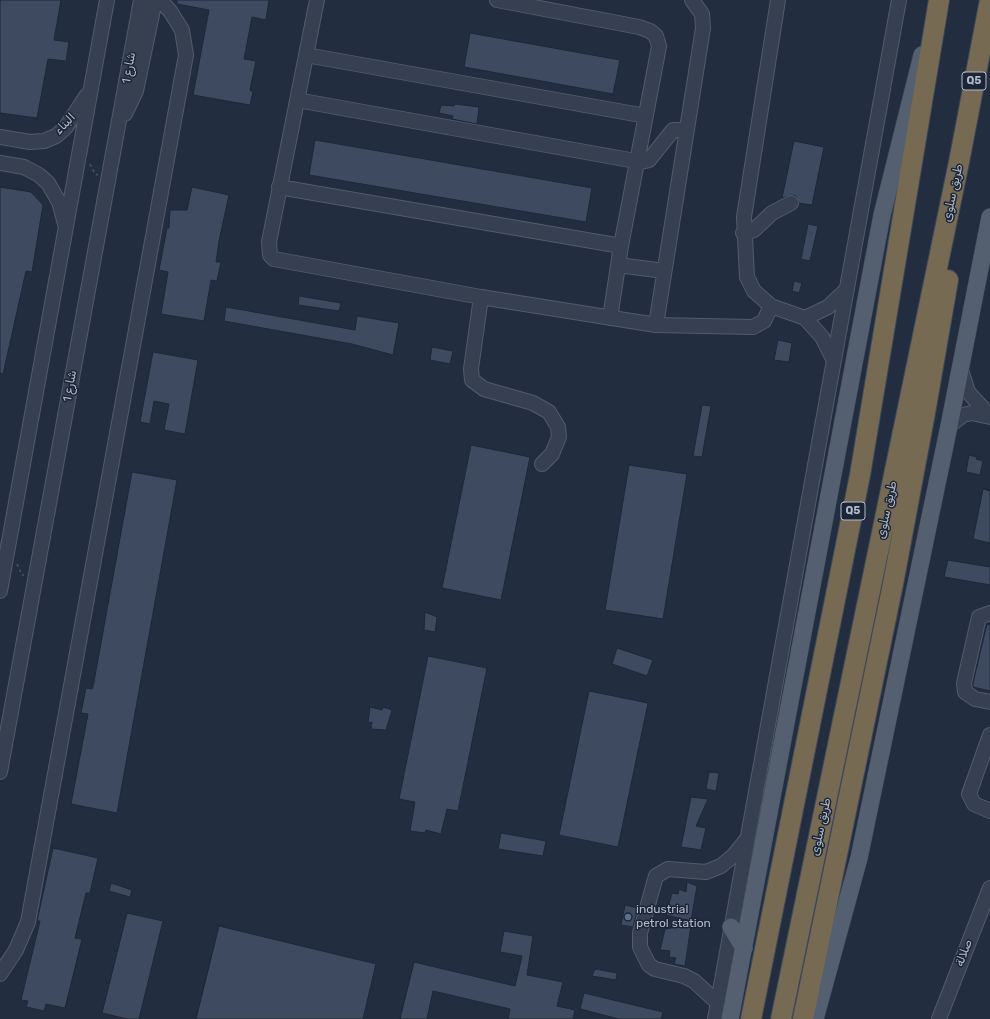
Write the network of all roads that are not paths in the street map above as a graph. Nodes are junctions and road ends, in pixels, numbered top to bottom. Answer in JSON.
{"nodes":[{"id":1,"x":107,"y":0,"type":"edge"},
{"id":2,"x":141,"y":0,"type":"edge"},
{"id":3,"x":155,"y":0,"type":"edge"},
{"id":4,"x":160,"y":0,"type":"edge"},
{"id":5,"x":317,"y":0,"type":"edge"},
{"id":6,"x":497,"y":0,"type":"edge"},
{"id":7,"x":692,"y":0,"type":"edge"},
{"id":8,"x":778,"y":0,"type":"edge"},
{"id":9,"x":898,"y":0,"type":"edge"},
{"id":10,"x":935,"y":0,"type":"edge"},
{"id":11,"x":939,"y":0,"type":"edge"},
{"id":12,"x":990,"y":0,"type":"edge"},
{"id":13,"x":306,"y":55,"type":"junction"},
{"id":14,"x":92,"y":86,"type":"junction"},
{"id":15,"x":297,"y":100,"type":"junction"},
{"id":16,"x":646,"y":116,"type":"junction"},
{"id":17,"x":119,"y":124,"type":"junction"},
{"id":18,"x":686,"y":130,"type":"junction"},
{"id":19,"x":0,"y":137,"type":"edge"},
{"id":20,"x":637,"y":161,"type":"junction"},
{"id":21,"x":959,"y":162,"type":"junction"},
{"id":22,"x":0,"y":163,"type":"edge"},
{"id":23,"x":279,"y":187,"type":"junction"},
{"id":24,"x":791,"y":203,"type":"dead end"},
{"id":25,"x":990,"y":217,"type":"edge"},
{"id":26,"x":66,"y":228,"type":"junction"},
{"id":27,"x":743,"y":232,"type":"junction"},
{"id":28,"x":621,"y":246,"type":"junction"},
{"id":29,"x":618,"y":265,"type":"junction"},
{"id":30,"x":664,"y":271,"type":"junction"},
{"id":31,"x":846,"y":290,"type":"junction"},
{"id":32,"x":481,"y":297,"type":"junction"},
{"id":33,"x":771,"y":306,"type":"junction"},
{"id":34,"x":610,"y":318,"type":"junction"},
{"id":35,"x":805,"y":318,"type":"junction"},
{"id":36,"x":656,"y":324,"type":"junction"},
{"id":37,"x":833,"y":359,"type":"junction"},
{"id":38,"x":961,"y":370,"type":"junction"},
{"id":39,"x":990,"y":417,"type":"edge"},
{"id":40,"x":949,"y":426,"type":"junction"},
{"id":41,"x":542,"y":464,"type":"dead end"},
{"id":42,"x":14,"y":519,"type":"junction"},
{"id":43,"x":0,"y":536,"type":"edge"},
{"id":44,"x":0,"y":591,"type":"edge"},
{"id":45,"x":990,"y":613,"type":"edge"},
{"id":46,"x":990,"y":702,"type":"edge"},
{"id":47,"x":990,"y":734,"type":"edge"},
{"id":48,"x":0,"y":772,"type":"edge"},
{"id":49,"x":990,"y":811,"type":"edge"},
{"id":50,"x":747,"y":838,"type":"junction"},
{"id":51,"x":859,"y":858,"type":"junction"},
{"id":52,"x":990,"y":888,"type":"edge"},
{"id":53,"x":731,"y":927,"type":"junction"},
{"id":54,"x":744,"y":948,"type":"junction"},
{"id":55,"x":0,"y":974,"type":"edge"},
{"id":56,"x":718,"y":1003,"type":"junction"},
{"id":57,"x":714,"y":1019,"type":"edge"},
{"id":58,"x":730,"y":1019,"type":"edge"},
{"id":59,"x":751,"y":1019,"type":"edge"},
{"id":60,"x":781,"y":1019,"type":"edge"},
{"id":61,"x":803,"y":1019,"type":"edge"},
{"id":62,"x":815,"y":1019,"type":"edge"},
{"id":63,"x":826,"y":1019,"type":"edge"},
{"id":64,"x":938,"y":1019,"type":"edge"}],
"edges":[{"from":1,"to":14,"type":"street"},
{"from":2,"to":17,"type":"street","name":"شارع 1"},
{"from":3,"to":17,"type":"street"},
{"from":4,"to":55,"type":"street"},
{"from":5,"to":13,"type":"street"},
{"from":6,"to":16,"type":"street"},
{"from":7,"to":18,"type":"street"},
{"from":8,"to":27,"type":"street"},
{"from":9,"to":31,"type":"street"},
{"from":10,"to":54,"type":"main road"},
{"from":11,"to":59,"type":"highway","number":"Q5"},
{"from":12,"to":21,"type":"highway","name":"طريق سلوى","number":"Q5"},
{"from":13,"to":15,"type":"street"},
{"from":13,"to":16,"type":"street"},
{"from":14,"to":19,"type":"street","name":"البناء"},
{"from":14,"to":26,"type":"street"},
{"from":15,"to":20,"type":"street"},
{"from":15,"to":23,"type":"street"},
{"from":16,"to":20,"type":"street"},
{"from":17,"to":48,"type":"street","name":"شارع 1"},
{"from":18,"to":20,"type":"street"},
{"from":18,"to":30,"type":"street"},
{"from":20,"to":28,"type":"street"},
{"from":21,"to":60,"type":"highway","name":"طريق سلوى","number":"Q5"},
{"from":21,"to":61,"type":"highway"},
{"from":22,"to":26,"type":"street"},
{"from":23,"to":28,"type":"street"},
{"from":23,"to":32,"type":"street"},
{"from":24,"to":27,"type":"street"},
{"from":25,"to":38,"type":"main road"},
{"from":26,"to":42,"type":"street"},
{"from":27,"to":33,"type":"street"},
{"from":28,"to":29,"type":"street"},
{"from":29,"to":30,"type":"street"},
{"from":29,"to":34,"type":"street"},
{"from":30,"to":36,"type":"street"},
{"from":31,"to":35,"type":"street"},
{"from":31,"to":37,"type":"street"},
{"from":32,"to":34,"type":"street"},
{"from":32,"to":41,"type":"street"},
{"from":33,"to":35,"type":"street"},
{"from":33,"to":36,"type":"street"},
{"from":34,"to":36,"type":"street"},
{"from":35,"to":37,"type":"street"},
{"from":37,"to":50,"type":"street"},
{"from":38,"to":39,"type":"street"},
{"from":38,"to":40,"type":"main road"},
{"from":39,"to":40,"type":"street"},
{"from":40,"to":51,"type":"main road"},
{"from":42,"to":43,"type":"street"},
{"from":42,"to":44,"type":"street"},
{"from":45,"to":46,"type":"street"},
{"from":47,"to":49,"type":"street"},
{"from":50,"to":53,"type":"street"},
{"from":50,"to":56,"type":"street"},
{"from":51,"to":62,"type":"main road"},
{"from":51,"to":63,"type":"main road"},
{"from":52,"to":64,"type":"street","name":"صلالة"},
{"from":53,"to":54,"type":"main road"},
{"from":53,"to":56,"type":"street"},
{"from":54,"to":58,"type":"main road"},
{"from":56,"to":57,"type":"street"}]}
